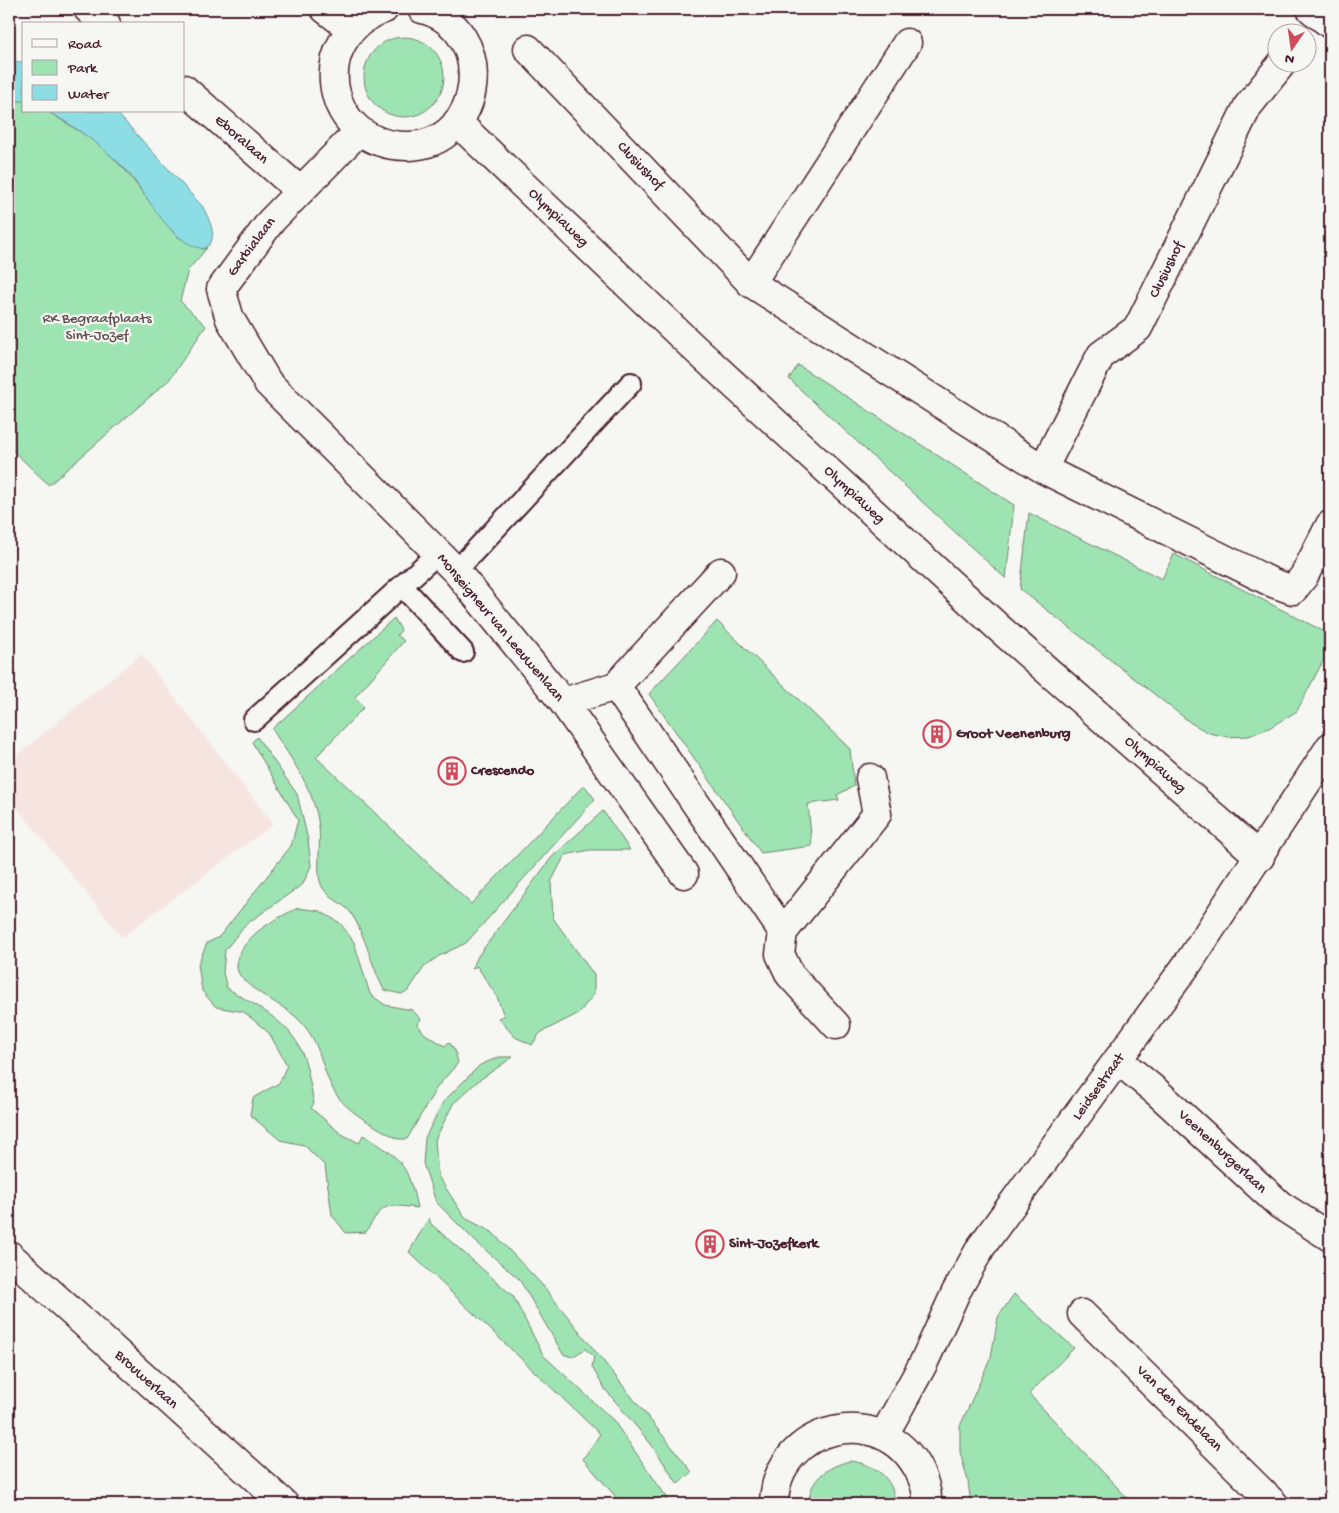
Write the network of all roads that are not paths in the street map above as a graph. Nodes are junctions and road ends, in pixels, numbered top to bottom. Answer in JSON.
{"nodes":[{"id":1,"x":88,"y":9,"type":"edge"},
{"id":2,"x":325,"y":9,"type":"edge"},
{"id":3,"x":384,"y":9,"type":"edge"},
{"id":4,"x":422,"y":9,"type":"edge"},
{"id":5,"x":455,"y":16,"type":"edge"},
{"id":6,"x":104,"y":22,"type":"edge"},
{"id":7,"x":351,"y":29,"type":"junction"},
{"id":8,"x":907,"y":43,"type":"dead end"},
{"id":9,"x":528,"y":49,"type":"dead end"},
{"id":10,"x":1275,"y":72,"type":"edge"},
{"id":11,"x":185,"y":90,"type":"edge"},
{"id":12,"x":457,"y":122,"type":"junction"},
{"id":13,"x":359,"y":131,"type":"junction"},
{"id":14,"x":299,"y":190,"type":"junction"},
{"id":15,"x":751,"y":283,"type":"junction"},
{"id":16,"x":268,"y":382,"type":"joint"},
{"id":17,"x":631,"y":383,"type":"dead end"},
{"id":18,"x":1043,"y":469,"type":"junction"},
{"id":19,"x":1330,"y":525,"type":"edge"},
{"id":20,"x":447,"y":562,"type":"junction"},
{"id":21,"x":721,"y":572,"type":"dead end"},
{"id":22,"x":402,"y":586,"type":"junction"},
{"id":23,"x":462,"y":652,"type":"dead end"},
{"id":24,"x":616,"y":686,"type":"junction"},
{"id":25,"x":563,"y":702,"type":"junction"},
{"id":26,"x":254,"y":720,"type":"dead end"},
{"id":27,"x":1330,"y":747,"type":"edge"},
{"id":28,"x":870,"y":778,"type":"dead end"},
{"id":29,"x":1260,"y":857,"type":"junction"},
{"id":30,"x":684,"y":874,"type":"dead end"},
{"id":31,"x":783,"y":932,"type":"junction"},
{"id":32,"x":836,"y":1025,"type":"dead end"},
{"id":33,"x":1118,"y":1060,"type":"junction"},
{"id":34,"x":1330,"y":1237,"type":"edge"},
{"id":35,"x":9,"y":1255,"type":"edge"},
{"id":36,"x":1082,"y":1314,"type":"dead end"},
{"id":37,"x":884,"y":1435,"type":"junction"},
{"id":38,"x":284,"y":1504,"type":"edge"},
{"id":39,"x":774,"y":1504,"type":"edge"},
{"id":40,"x":927,"y":1504,"type":"edge"},
{"id":41,"x":1274,"y":1504,"type":"edge"}],
"edges":[{"from":1,"to":6,"type":"street"},
{"from":2,"to":7,"type":"street"},
{"from":3,"to":7,"type":"street"},
{"from":4,"to":5,"type":"street"},
{"from":5,"to":12,"type":"street"},
{"from":7,"to":13,"type":"street"},
{"from":8,"to":15,"type":"street"},
{"from":9,"to":15,"type":"street","name":"Clusiushof"},
{"from":10,"to":18,"type":"street","name":"Clusiushof"},
{"from":11,"to":14,"type":"street","name":"Eboralaan"},
{"from":12,"to":13,"type":"street"},
{"from":12,"to":29,"type":"street","name":"Olympiaweg"},
{"from":13,"to":14,"type":"street","name":"Garbialaan"},
{"from":14,"to":16,"type":"street","name":"Garbialaan"},
{"from":15,"to":18,"type":"street","name":"Clusiushof"},
{"from":16,"to":20,"type":"street","name":"Monseigneur van Leeuwenlaan"},
{"from":17,"to":20,"type":"lane"},
{"from":18,"to":19,"type":"street","name":"Clusiushof"},
{"from":20,"to":22,"type":"lane"},
{"from":20,"to":25,"type":"street","name":"Monseigneur van Leeuwenlaan"},
{"from":21,"to":24,"type":"street"},
{"from":22,"to":23,"type":"lane"},
{"from":22,"to":26,"type":"lane"},
{"from":24,"to":25,"type":"street"},
{"from":24,"to":31,"type":"street"},
{"from":25,"to":30,"type":"street","name":"Monseigneur van Leeuwenlaan"},
{"from":27,"to":29,"type":"street","name":"Leidsestraat"},
{"from":28,"to":31,"type":"street"},
{"from":29,"to":33,"type":"street","name":"Leidsestraat"},
{"from":31,"to":32,"type":"street"},
{"from":33,"to":34,"type":"street","name":"Veenenburgerlaan"},
{"from":33,"to":37,"type":"street","name":"Leidsestraat"},
{"from":35,"to":38,"type":"street","name":"Brouwerlaan"},
{"from":36,"to":41,"type":"street","name":"Van den Endelaan"},
{"from":37,"to":39,"type":"street"},
{"from":37,"to":40,"type":"street"}]}
